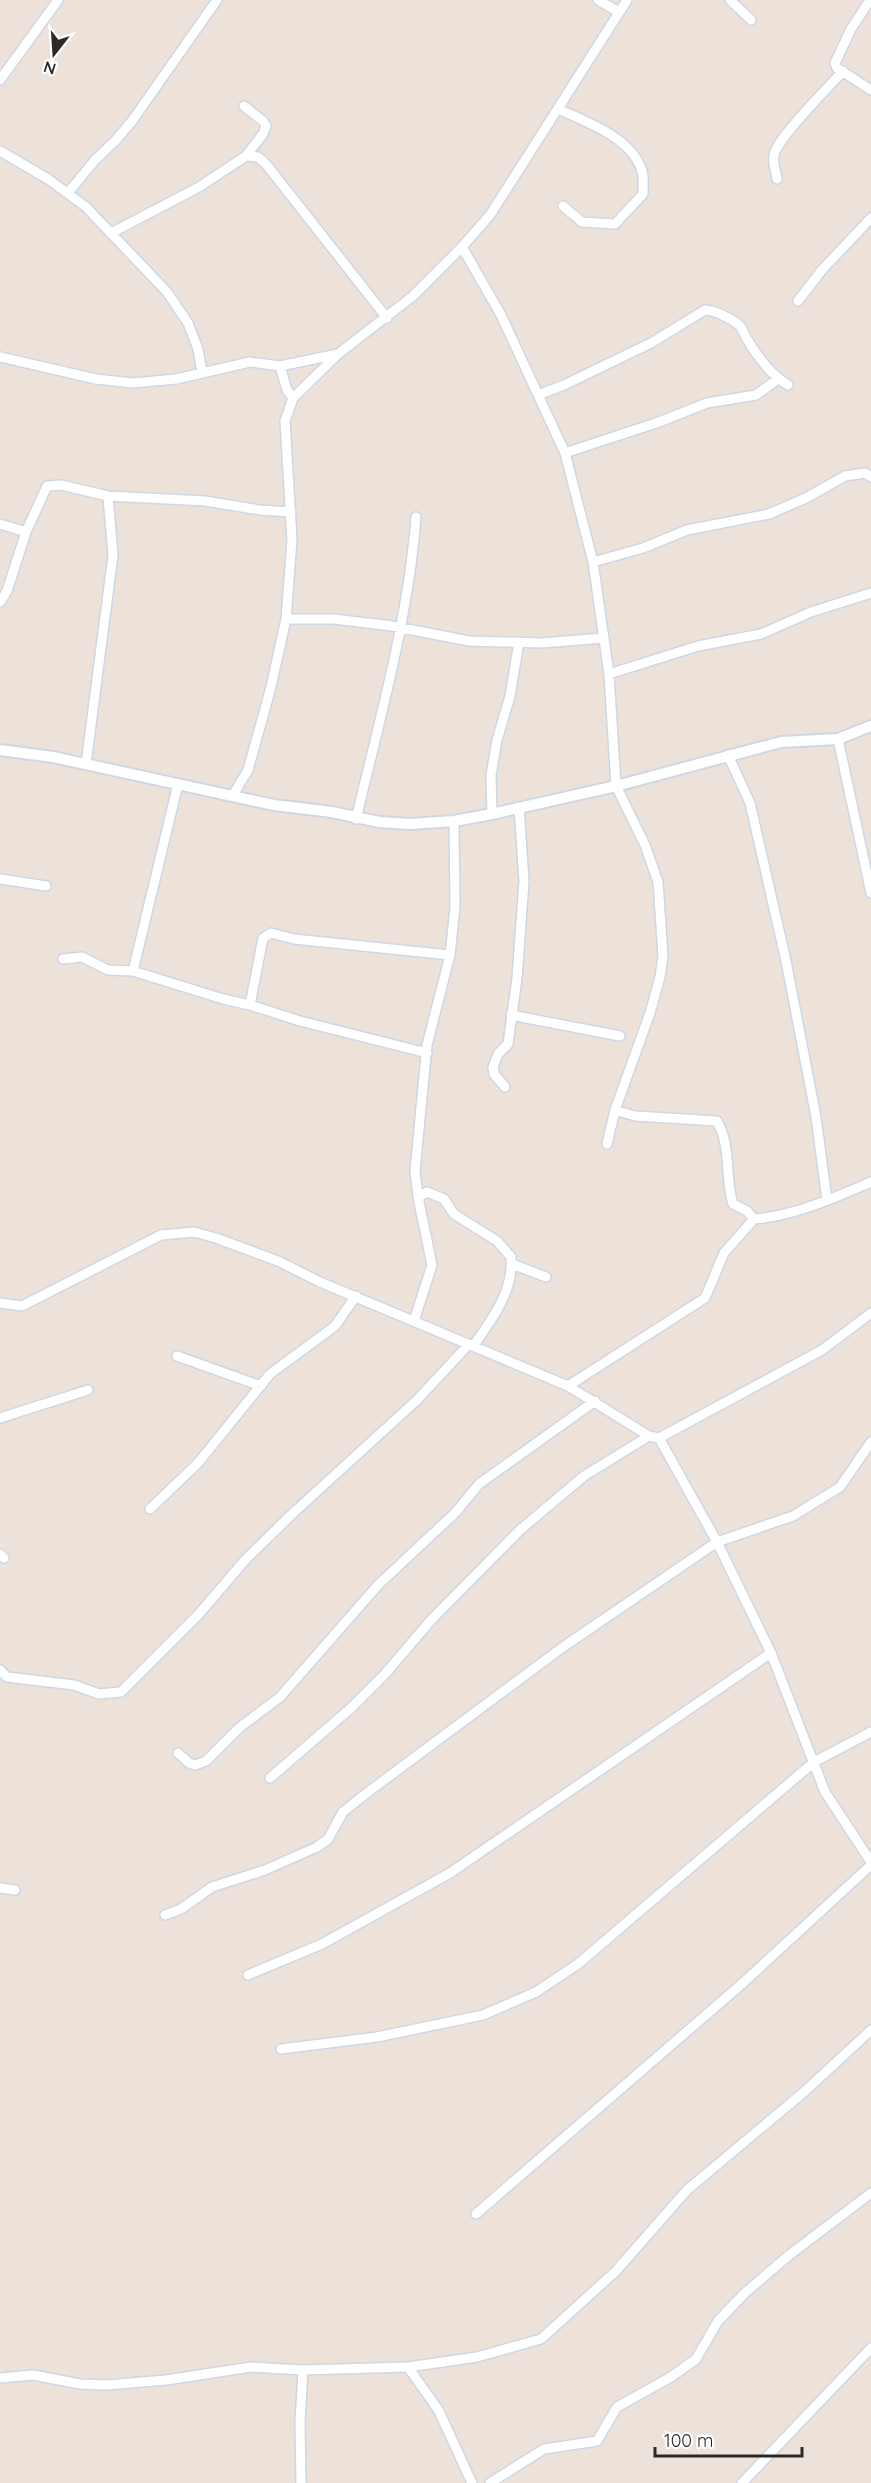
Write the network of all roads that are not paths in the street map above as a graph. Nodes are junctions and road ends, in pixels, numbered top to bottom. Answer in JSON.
{"nodes":[{"id":1,"x":58,"y":0,"type":"edge"},
{"id":2,"x":216,"y":0,"type":"edge"},
{"id":3,"x":598,"y":0,"type":"edge"},
{"id":4,"x":627,"y":0,"type":"edge"},
{"id":5,"x":730,"y":0,"type":"edge"},
{"id":6,"x":870,"y":0,"type":"edge"},
{"id":7,"x":619,"y":12,"type":"junction"},
{"id":8,"x":751,"y":20,"type":"dead end"},
{"id":9,"x":843,"y":71,"type":"junction"},
{"id":10,"x":0,"y":80,"type":"edge"},
{"id":11,"x":871,"y":90,"type":"edge"},
{"id":12,"x":244,"y":106,"type":"dead end"},
{"id":13,"x":558,"y":109,"type":"junction"},
{"id":14,"x":0,"y":151,"type":"edge"},
{"id":15,"x":246,"y":156,"type":"junction"},
{"id":16,"x":777,"y":179,"type":"dead end"},
{"id":17,"x":68,"y":193,"type":"junction"},
{"id":18,"x":563,"y":206,"type":"dead end"},
{"id":19,"x":870,"y":221,"type":"edge"},
{"id":20,"x":113,"y":232,"type":"junction"},
{"id":21,"x":462,"y":247,"type":"junction"},
{"id":22,"x":798,"y":302,"type":"dead end"},
{"id":23,"x":387,"y":318,"type":"junction"},
{"id":24,"x":338,"y":354,"type":"junction"},
{"id":25,"x":0,"y":357,"type":"edge"},
{"id":26,"x":280,"y":366,"type":"junction"},
{"id":27,"x":202,"y":372,"type":"junction"},
{"id":28,"x":778,"y":379,"type":"junction"},
{"id":29,"x":788,"y":385,"type":"dead end"},
{"id":30,"x":538,"y":395,"type":"junction"},
{"id":31,"x":293,"y":398,"type":"junction"},
{"id":32,"x":565,"y":453,"type":"junction"},
{"id":33,"x":871,"y":477,"type":"edge"},
{"id":34,"x":108,"y":496,"type":"junction"},
{"id":35,"x":291,"y":512,"type":"junction"},
{"id":36,"x":416,"y":517,"type":"dead end"},
{"id":37,"x":0,"y":524,"type":"edge"},
{"id":38,"x":26,"y":532,"type":"junction"},
{"id":39,"x":593,"y":562,"type":"junction"},
{"id":40,"x":871,"y":593,"type":"edge"},
{"id":41,"x":0,"y":602,"type":"edge"},
{"id":42,"x":286,"y":619,"type":"junction"},
{"id":43,"x":402,"y":628,"type":"junction"},
{"id":44,"x":604,"y":638,"type":"junction"},
{"id":45,"x":519,"y":642,"type":"junction"},
{"id":46,"x":609,"y":674,"type":"junction"},
{"id":47,"x":871,"y":726,"type":"edge"},
{"id":48,"x":838,"y":739,"type":"junction"},
{"id":49,"x":0,"y":750,"type":"edge"},
{"id":50,"x":728,"y":755,"type":"junction"},
{"id":51,"x":86,"y":764,"type":"junction"},
{"id":52,"x":178,"y":784,"type":"junction"},
{"id":53,"x":616,"y":786,"type":"junction"},
{"id":54,"x":233,"y":795,"type":"junction"},
{"id":55,"x":519,"y":807,"type":"junction"},
{"id":56,"x":492,"y":814,"type":"junction"},
{"id":57,"x":356,"y":819,"type":"junction"},
{"id":58,"x":454,"y":821,"type":"junction"},
{"id":59,"x":0,"y":879,"type":"edge"},
{"id":60,"x":46,"y":886,"type":"dead end"},
{"id":61,"x":871,"y":893,"type":"edge"},
{"id":62,"x":450,"y":955,"type":"junction"},
{"id":63,"x":63,"y":958,"type":"dead end"},
{"id":64,"x":133,"y":971,"type":"junction"},
{"id":65,"x":250,"y":1005,"type":"junction"},
{"id":66,"x":511,"y":1015,"type":"junction"},
{"id":67,"x":620,"y":1036,"type":"dead end"},
{"id":68,"x":427,"y":1053,"type":"junction"},
{"id":69,"x":505,"y":1088,"type":"dead end"},
{"id":70,"x":615,"y":1110,"type":"junction"},
{"id":71,"x":607,"y":1144,"type":"dead end"},
{"id":72,"x":871,"y":1182,"type":"edge"},
{"id":73,"x":418,"y":1197,"type":"junction"},
{"id":74,"x":827,"y":1200,"type":"junction"},
{"id":75,"x":754,"y":1219,"type":"junction"},
{"id":76,"x":512,"y":1264,"type":"junction"},
{"id":77,"x":546,"y":1277,"type":"dead end"},
{"id":78,"x":356,"y":1296,"type":"junction"},
{"id":79,"x":0,"y":1303,"type":"edge"},
{"id":80,"x":871,"y":1313,"type":"edge"},
{"id":81,"x":414,"y":1321,"type":"junction"},
{"id":82,"x":472,"y":1345,"type":"junction"},
{"id":83,"x":177,"y":1356,"type":"dead end"},
{"id":84,"x":261,"y":1386,"type":"junction"},
{"id":85,"x":568,"y":1386,"type":"junction"},
{"id":86,"x":88,"y":1390,"type":"dead end"},
{"id":87,"x":595,"y":1401,"type":"junction"},
{"id":88,"x":0,"y":1418,"type":"edge"},
{"id":89,"x":654,"y":1437,"type":"junction"},
{"id":90,"x":871,"y":1442,"type":"edge"},
{"id":91,"x":150,"y":1509,"type":"dead end"},
{"id":92,"x":717,"y":1542,"type":"junction"},
{"id":93,"x":771,"y":1653,"type":"junction"},
{"id":94,"x":0,"y":1670,"type":"edge"},
{"id":95,"x":871,"y":1732,"type":"edge"},
{"id":96,"x":178,"y":1753,"type":"dead end"},
{"id":97,"x":814,"y":1762,"type":"junction"},
{"id":98,"x":270,"y":1778,"type":"dead end"},
{"id":99,"x":871,"y":1864,"type":"edge"},
{"id":100,"x":0,"y":1888,"type":"edge"},
{"id":101,"x":15,"y":1890,"type":"dead end"},
{"id":102,"x":165,"y":1915,"type":"dead end"},
{"id":103,"x":248,"y":1975,"type":"dead end"},
{"id":104,"x":871,"y":2030,"type":"edge"},
{"id":105,"x":281,"y":2049,"type":"dead end"},
{"id":106,"x":871,"y":2193,"type":"edge"},
{"id":107,"x":476,"y":2214,"type":"dead end"},
{"id":108,"x":871,"y":2348,"type":"edge"},
{"id":109,"x":408,"y":2367,"type":"junction"},
{"id":110,"x":303,"y":2370,"type":"junction"},
{"id":111,"x":0,"y":2378,"type":"edge"},
{"id":112,"x":301,"y":2483,"type":"edge"},
{"id":113,"x":472,"y":2483,"type":"edge"},
{"id":114,"x":490,"y":2483,"type":"edge"},
{"id":115,"x":742,"y":2483,"type":"edge"}],
"edges":[{"from":1,"to":10,"type":"street"},
{"from":2,"to":17,"type":"street"},
{"from":3,"to":7,"type":"street"},
{"from":4,"to":7,"type":"street"},
{"from":5,"to":8,"type":"street"},
{"from":6,"to":9,"type":"street"},
{"from":7,"to":13,"type":"street"},
{"from":9,"to":11,"type":"street"},
{"from":9,"to":16,"type":"street"},
{"from":12,"to":15,"type":"street"},
{"from":13,"to":18,"type":"street"},
{"from":13,"to":21,"type":"street"},
{"from":14,"to":17,"type":"street"},
{"from":15,"to":20,"type":"street"},
{"from":15,"to":23,"type":"street"},
{"from":17,"to":20,"type":"street"},
{"from":19,"to":22,"type":"street"},
{"from":20,"to":27,"type":"street"},
{"from":21,"to":23,"type":"street"},
{"from":21,"to":30,"type":"street"},
{"from":23,"to":24,"type":"street"},
{"from":24,"to":26,"type":"street"},
{"from":24,"to":31,"type":"street"},
{"from":25,"to":27,"type":"street"},
{"from":26,"to":27,"type":"street"},
{"from":26,"to":31,"type":"street"},
{"from":28,"to":29,"type":"street"},
{"from":28,"to":30,"type":"street"},
{"from":28,"to":32,"type":"street"},
{"from":30,"to":32,"type":"street"},
{"from":31,"to":35,"type":"street"},
{"from":32,"to":39,"type":"street"},
{"from":33,"to":39,"type":"street"},
{"from":34,"to":35,"type":"street"},
{"from":34,"to":38,"type":"street"},
{"from":34,"to":51,"type":"street"},
{"from":35,"to":42,"type":"street"},
{"from":36,"to":43,"type":"street"},
{"from":37,"to":38,"type":"street"},
{"from":38,"to":41,"type":"street"},
{"from":39,"to":44,"type":"street"},
{"from":40,"to":46,"type":"street"},
{"from":42,"to":43,"type":"street"},
{"from":42,"to":54,"type":"street"},
{"from":43,"to":45,"type":"street"},
{"from":43,"to":57,"type":"street"},
{"from":44,"to":45,"type":"street"},
{"from":44,"to":46,"type":"street"},
{"from":45,"to":56,"type":"street"},
{"from":46,"to":53,"type":"street"},
{"from":47,"to":48,"type":"street"},
{"from":48,"to":50,"type":"street"},
{"from":48,"to":61,"type":"street"},
{"from":49,"to":51,"type":"street"},
{"from":50,"to":53,"type":"street"},
{"from":50,"to":74,"type":"street"},
{"from":51,"to":52,"type":"street"},
{"from":52,"to":54,"type":"street"},
{"from":52,"to":64,"type":"street"},
{"from":53,"to":55,"type":"street"},
{"from":53,"to":70,"type":"street"},
{"from":54,"to":57,"type":"street"},
{"from":55,"to":56,"type":"street"},
{"from":55,"to":66,"type":"street"},
{"from":56,"to":58,"type":"street"},
{"from":57,"to":58,"type":"street"},
{"from":58,"to":62,"type":"street"},
{"from":59,"to":60,"type":"street"},
{"from":62,"to":65,"type":"street"},
{"from":62,"to":68,"type":"street"},
{"from":63,"to":64,"type":"street"},
{"from":64,"to":65,"type":"street"},
{"from":65,"to":68,"type":"street"},
{"from":66,"to":67,"type":"street"},
{"from":66,"to":69,"type":"street"},
{"from":68,"to":73,"type":"street"},
{"from":70,"to":71,"type":"street"},
{"from":70,"to":75,"type":"street"},
{"from":72,"to":74,"type":"street"},
{"from":73,"to":76,"type":"street"},
{"from":73,"to":81,"type":"street"},
{"from":74,"to":75,"type":"street"},
{"from":75,"to":85,"type":"street"},
{"from":76,"to":77,"type":"street"},
{"from":76,"to":82,"type":"street"},
{"from":78,"to":79,"type":"street"},
{"from":78,"to":81,"type":"street"},
{"from":78,"to":84,"type":"street"},
{"from":80,"to":89,"type":"street"},
{"from":81,"to":82,"type":"street"},
{"from":82,"to":85,"type":"street"},
{"from":82,"to":94,"type":"street"},
{"from":83,"to":84,"type":"street"},
{"from":84,"to":91,"type":"street"},
{"from":85,"to":87,"type":"street"},
{"from":86,"to":88,"type":"street"},
{"from":87,"to":89,"type":"street"},
{"from":87,"to":96,"type":"street"},
{"from":89,"to":92,"type":"street"},
{"from":89,"to":98,"type":"street"},
{"from":90,"to":92,"type":"street"},
{"from":92,"to":93,"type":"street"},
{"from":92,"to":102,"type":"street"},
{"from":93,"to":97,"type":"street"},
{"from":93,"to":103,"type":"street"},
{"from":95,"to":97,"type":"street"},
{"from":97,"to":99,"type":"street"},
{"from":97,"to":105,"type":"street"},
{"from":99,"to":107,"type":"street"},
{"from":100,"to":101,"type":"street"},
{"from":104,"to":109,"type":"street"},
{"from":106,"to":114,"type":"street"},
{"from":108,"to":115,"type":"street"},
{"from":109,"to":110,"type":"street"},
{"from":109,"to":113,"type":"street"},
{"from":110,"to":111,"type":"street"},
{"from":110,"to":112,"type":"street"}]}
